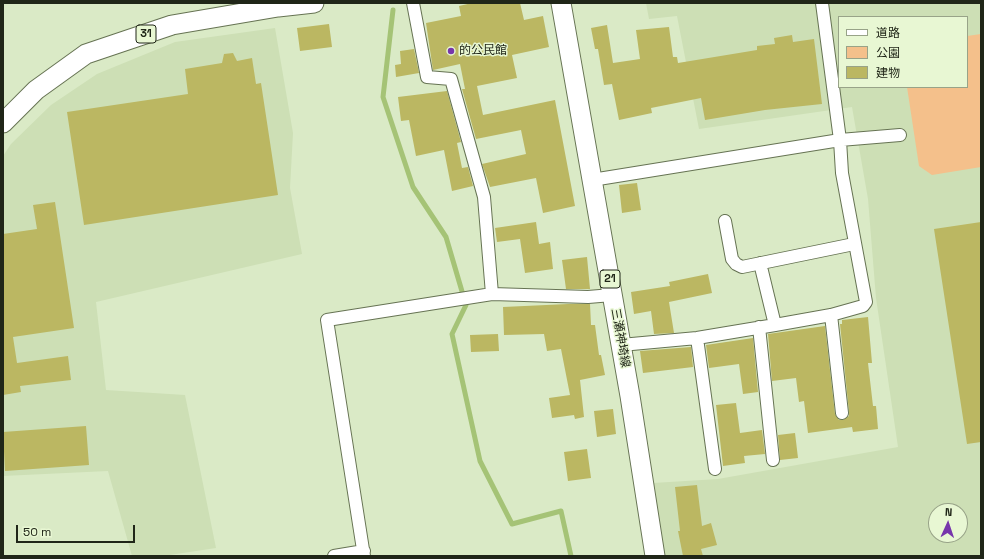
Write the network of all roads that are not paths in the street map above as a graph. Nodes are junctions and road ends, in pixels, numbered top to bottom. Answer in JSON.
{"nodes":[{"id":1,"x":314,"y":3,"type":"edge"},
{"id":2,"x":413,"y":3,"type":"edge"},
{"id":3,"x":561,"y":3,"type":"edge"},
{"id":4,"x":822,"y":3,"type":"edge"},
{"id":5,"x":3,"y":123,"type":"edge"},
{"id":6,"x":900,"y":135,"type":"dead end"},
{"id":7,"x":840,"y":140,"type":"junction"},
{"id":8,"x":592,"y":180,"type":"junction"},
{"id":9,"x":725,"y":221,"type":"dead end"},
{"id":10,"x":854,"y":244,"type":"junction"},
{"id":11,"x":760,"y":263,"type":"junction"},
{"id":12,"x":492,"y":294,"type":"junction"},
{"id":13,"x":612,"y":295,"type":"junction"},
{"id":14,"x":831,"y":315,"type":"junction"},
{"id":15,"x":775,"y":325,"type":"junction"},
{"id":16,"x":759,"y":328,"type":"junction"},
{"id":17,"x":697,"y":338,"type":"junction"},
{"id":18,"x":621,"y":344,"type":"junction"},
{"id":19,"x":842,"y":413,"type":"dead end"},
{"id":20,"x":773,"y":460,"type":"dead end"},
{"id":21,"x":715,"y":469,"type":"dead end"},
{"id":22,"x":364,"y":554,"type":"edge"},
{"id":23,"x":334,"y":556,"type":"edge"},
{"id":24,"x":655,"y":556,"type":"edge"}],
"edges":[{"from":1,"to":5,"type":"main road","number":"31"},
{"from":2,"to":12,"type":"street"},
{"from":3,"to":8,"type":"main road","name":"三瀬神埼線","number":"21"},
{"from":4,"to":7,"type":"street"},
{"from":6,"to":7,"type":"street"},
{"from":7,"to":8,"type":"street"},
{"from":7,"to":10,"type":"street"},
{"from":8,"to":13,"type":"main road","name":"三瀬神埼線","number":"21"},
{"from":9,"to":11,"type":"street"},
{"from":10,"to":11,"type":"street"},
{"from":10,"to":14,"type":"street"},
{"from":11,"to":15,"type":"street"},
{"from":12,"to":13,"type":"street"},
{"from":12,"to":22,"type":"street"},
{"from":13,"to":18,"type":"main road","name":"三瀬神埼線","number":"21"},
{"from":14,"to":15,"type":"street"},
{"from":14,"to":19,"type":"street"},
{"from":15,"to":16,"type":"street"},
{"from":16,"to":17,"type":"street"},
{"from":16,"to":20,"type":"street"},
{"from":17,"to":18,"type":"street"},
{"from":17,"to":21,"type":"street"},
{"from":18,"to":24,"type":"main road","name":"三瀬神埼線","number":"21"},
{"from":22,"to":23,"type":"street"}]}
